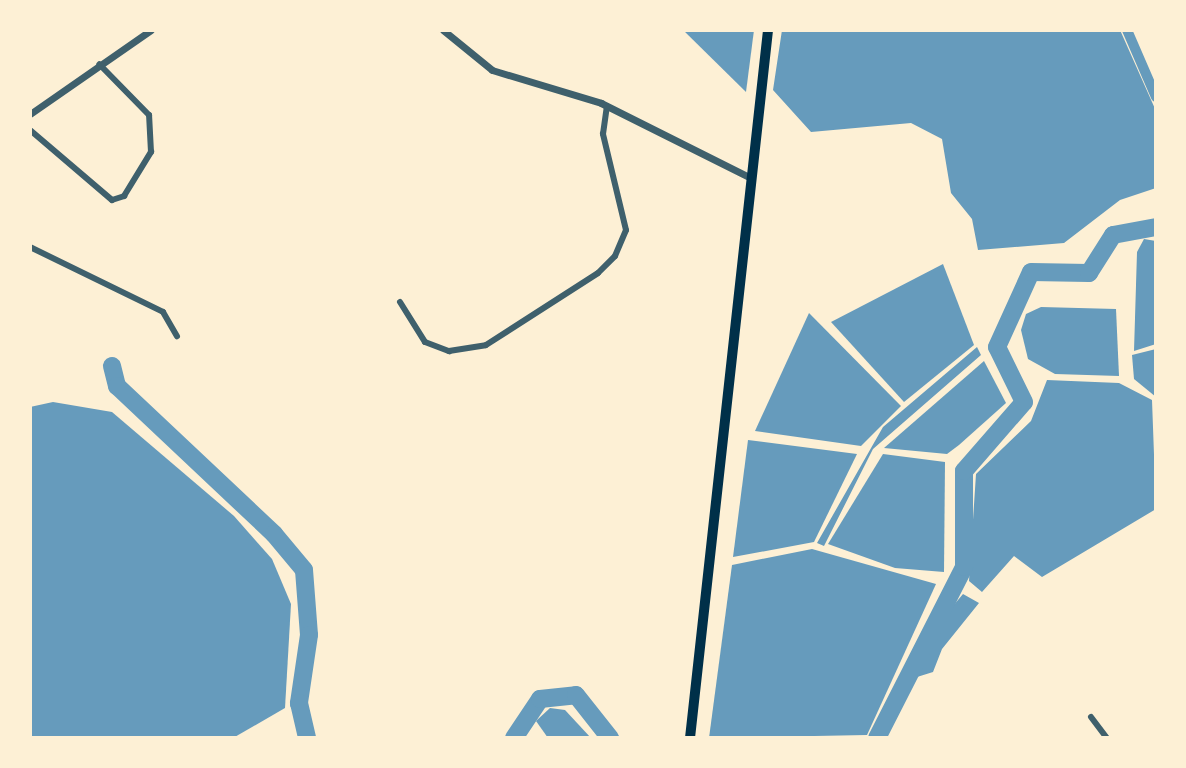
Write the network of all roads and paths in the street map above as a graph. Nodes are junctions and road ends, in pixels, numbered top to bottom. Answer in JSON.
{"nodes":[{"id":1,"x":151,"y":30,"type":"edge"},
{"id":2,"x":443,"y":30,"type":"edge"},
{"id":3,"x":768,"y":30,"type":"edge"},
{"id":4,"x":99,"y":64,"type":"junction"},
{"id":5,"x":607,"y":106,"type":"junction"},
{"id":6,"x":30,"y":114,"type":"edge"},
{"id":7,"x":30,"y":130,"type":"edge"},
{"id":8,"x":751,"y":178,"type":"junction"},
{"id":9,"x":30,"y":247,"type":"edge"},
{"id":10,"x":400,"y":302,"type":"dead end"},
{"id":11,"x":177,"y":336,"type":"dead end"},
{"id":12,"x":1091,"y":717,"type":"dead end"},
{"id":13,"x":690,"y":738,"type":"edge"},
{"id":14,"x":1107,"y":738,"type":"edge"}],
"edges":[{"from":1,"to":4,"type":"street"},
{"from":2,"to":5,"type":"street"},
{"from":3,"to":8,"type":"main road"},
{"from":4,"to":6,"type":"street"},
{"from":4,"to":7,"type":"street"},
{"from":5,"to":8,"type":"street"},
{"from":5,"to":10,"type":"street"},
{"from":8,"to":13,"type":"main road"},
{"from":9,"to":11,"type":"street"},
{"from":12,"to":14,"type":"street"}]}
